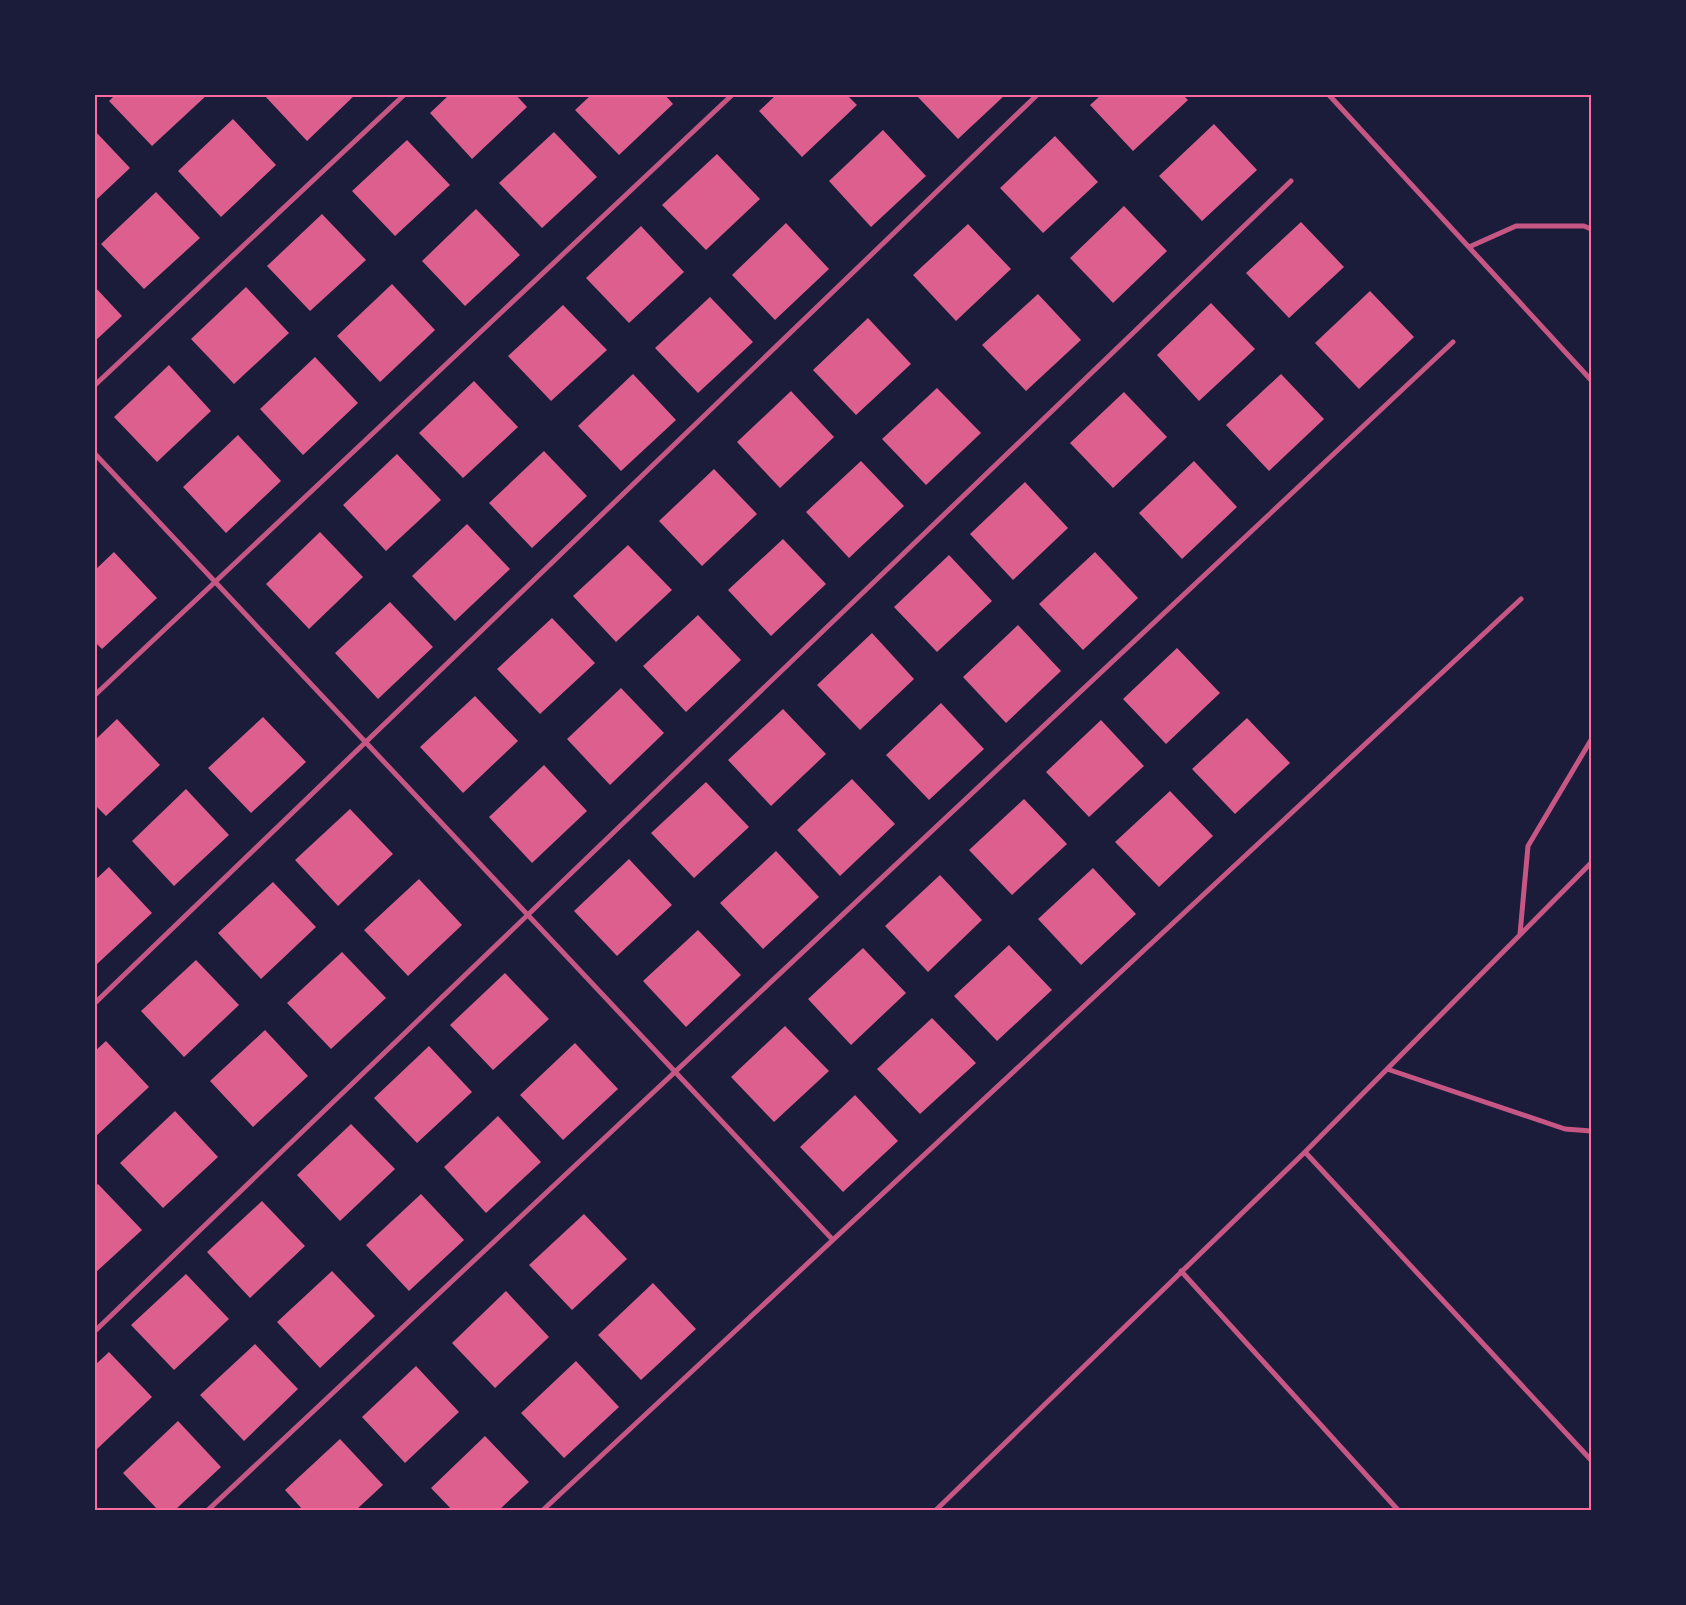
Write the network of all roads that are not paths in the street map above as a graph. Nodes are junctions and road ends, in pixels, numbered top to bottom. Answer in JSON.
{"nodes":[{"id":1,"x":404,"y":95,"type":"edge"},
{"id":2,"x":732,"y":95,"type":"edge"},
{"id":3,"x":1037,"y":95,"type":"edge"},
{"id":4,"x":1329,"y":95,"type":"edge"},
{"id":5,"x":1291,"y":181,"type":"dead end"},
{"id":6,"x":1591,"y":229,"type":"edge"},
{"id":7,"x":1469,"y":247,"type":"junction"},
{"id":8,"x":1453,"y":342,"type":"dead end"},
{"id":9,"x":1591,"y":380,"type":"edge"},
{"id":10,"x":95,"y":385,"type":"edge"},
{"id":11,"x":95,"y":454,"type":"edge"},
{"id":12,"x":215,"y":582,"type":"junction"},
{"id":13,"x":1521,"y":600,"type":"dead end"},
{"id":14,"x":95,"y":695,"type":"edge"},
{"id":15,"x":1591,"y":740,"type":"edge"},
{"id":16,"x":366,"y":742,"type":"junction"},
{"id":17,"x":1591,"y":863,"type":"edge"},
{"id":18,"x":527,"y":915,"type":"junction"},
{"id":19,"x":1520,"y":934,"type":"junction"},
{"id":20,"x":95,"y":1003,"type":"edge"},
{"id":21,"x":1387,"y":1070,"type":"junction"},
{"id":22,"x":675,"y":1072,"type":"junction"},
{"id":23,"x":1591,"y":1131,"type":"edge"},
{"id":24,"x":1305,"y":1152,"type":"junction"},
{"id":25,"x":833,"y":1240,"type":"junction"},
{"id":26,"x":1181,"y":1271,"type":"junction"},
{"id":27,"x":95,"y":1331,"type":"edge"},
{"id":28,"x":1591,"y":1460,"type":"edge"},
{"id":29,"x":940,"y":1509,"type":"edge"},
{"id":30,"x":208,"y":1510,"type":"edge"},
{"id":31,"x":543,"y":1510,"type":"edge"},
{"id":32,"x":1398,"y":1510,"type":"edge"}],
"edges":[{"from":1,"to":10,"type":"street"},
{"from":2,"to":12,"type":"street"},
{"from":3,"to":16,"type":"street"},
{"from":4,"to":7,"type":"street"},
{"from":5,"to":18,"type":"street"},
{"from":6,"to":7,"type":"street"},
{"from":7,"to":9,"type":"street"},
{"from":8,"to":22,"type":"street"},
{"from":11,"to":12,"type":"street"},
{"from":12,"to":14,"type":"street"},
{"from":12,"to":16,"type":"street"},
{"from":13,"to":25,"type":"street"},
{"from":15,"to":19,"type":"street"},
{"from":16,"to":18,"type":"street"},
{"from":16,"to":20,"type":"street"},
{"from":17,"to":19,"type":"street"},
{"from":18,"to":22,"type":"street"},
{"from":18,"to":27,"type":"street"},
{"from":19,"to":21,"type":"street"},
{"from":21,"to":23,"type":"street"},
{"from":21,"to":24,"type":"street"},
{"from":22,"to":25,"type":"street"},
{"from":22,"to":30,"type":"street"},
{"from":24,"to":26,"type":"street"},
{"from":24,"to":28,"type":"street"},
{"from":25,"to":31,"type":"street"},
{"from":26,"to":29,"type":"street"},
{"from":26,"to":32,"type":"street"}]}
